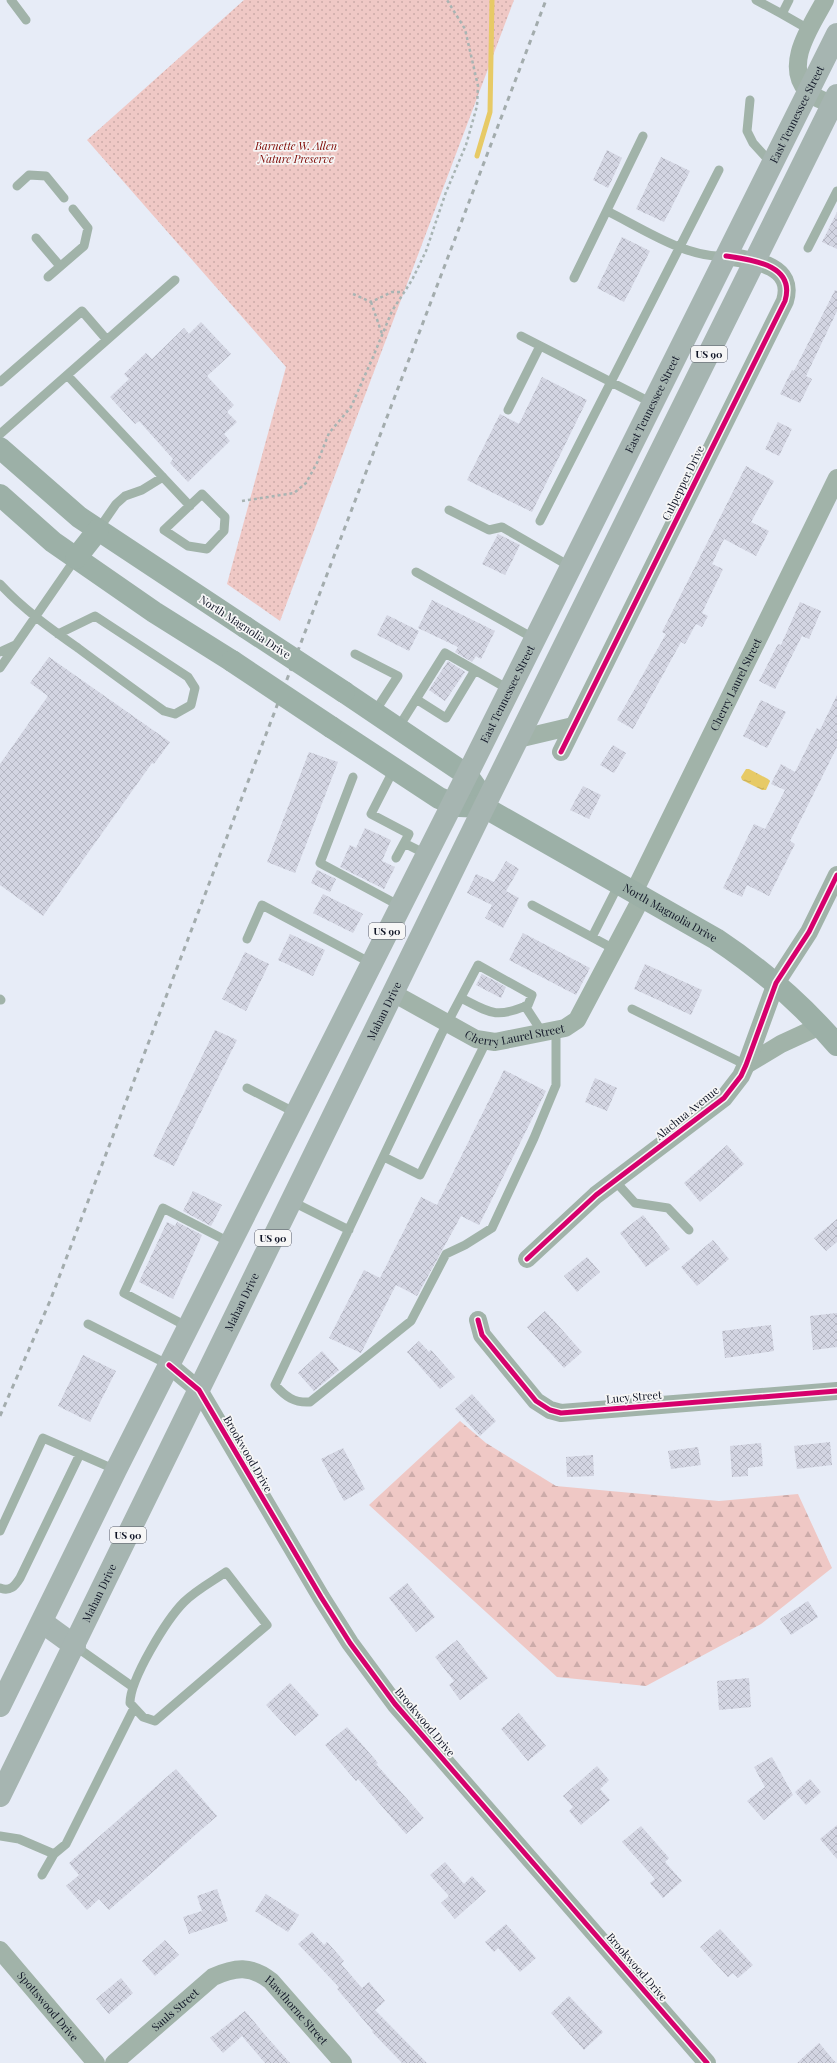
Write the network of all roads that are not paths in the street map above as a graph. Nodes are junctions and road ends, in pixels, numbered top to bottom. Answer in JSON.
{"nodes":[{"id":1,"x":11,"y":0,"type":"edge"},
{"id":2,"x":756,"y":0,"type":"edge"},
{"id":3,"x":789,"y":0,"type":"edge"},
{"id":4,"x":825,"y":0,"type":"edge"},
{"id":5,"x":782,"y":14,"type":"junction"},
{"id":6,"x":26,"y":20,"type":"dead end"},
{"id":7,"x":810,"y":30,"type":"junction"},
{"id":8,"x":837,"y":34,"type":"edge"},
{"id":9,"x":808,"y":92,"type":"junction"},
{"id":10,"x":750,"y":100,"type":"dead end"},
{"id":11,"x":835,"y":102,"type":"edge"},
{"id":12,"x":643,"y":136,"type":"dead end"},
{"id":13,"x":772,"y":164,"type":"junction"},
{"id":14,"x":719,"y":170,"type":"dead end"},
{"id":15,"x":17,"y":186,"type":"dead end"},
{"id":16,"x":837,"y":191,"type":"edge"},
{"id":17,"x":64,"y":198,"type":"dead end"},
{"id":18,"x":73,"y":209,"type":"dead end"},
{"id":19,"x":607,"y":210,"type":"junction"},
{"id":20,"x":36,"y":238,"type":"dead end"},
{"id":21,"x":680,"y":247,"type":"junction"},
{"id":22,"x":808,"y":248,"type":"dead end"},
{"id":23,"x":726,"y":256,"type":"junction"},
{"id":24,"x":754,"y":261,"type":"junction"},
{"id":25,"x":60,"y":266,"type":"junction"},
{"id":26,"x":48,"y":277,"type":"dead end"},
{"id":27,"x":574,"y":278,"type":"dead end"},
{"id":28,"x":175,"y":280,"type":"dead end"},
{"id":29,"x":521,"y":336,"type":"dead end"},
{"id":30,"x":108,"y":340,"type":"junction"},
{"id":31,"x":540,"y":346,"type":"junction"},
{"id":32,"x":67,"y":375,"type":"junction"},
{"id":33,"x":0,"y":382,"type":"edge"},
{"id":34,"x":611,"y":382,"type":"junction"},
{"id":35,"x":652,"y":403,"type":"junction"},
{"id":36,"x":508,"y":410,"type":"dead end"},
{"id":37,"x":0,"y":434,"type":"edge"},
{"id":38,"x":663,"y":447,"type":"junction"},
{"id":39,"x":0,"y":448,"type":"edge"},
{"id":40,"x":163,"y":477,"type":"junction"},
{"id":41,"x":837,"y":478,"type":"edge"},
{"id":42,"x":0,"y":495,"type":"edge"},
{"id":43,"x":190,"y":506,"type":"junction"},
{"id":44,"x":449,"y":510,"type":"dead end"},
{"id":45,"x":540,"y":521,"type":"dead end"},
{"id":46,"x":98,"y":530,"type":"junction"},
{"id":47,"x":76,"y":558,"type":"junction"},
{"id":48,"x":571,"y":567,"type":"junction"},
{"id":49,"x":416,"y":572,"type":"dead end"},
{"id":50,"x":0,"y":584,"type":"edge"},
{"id":51,"x":35,"y":617,"type":"junction"},
{"id":52,"x":58,"y":634,"type":"junction"},
{"id":53,"x":535,"y":639,"type":"junction"},
{"id":54,"x":16,"y":644,"type":"junction"},
{"id":55,"x":0,"y":652,"type":"edge"},
{"id":56,"x":355,"y":654,"type":"dead end"},
{"id":57,"x":0,"y":668,"type":"edge"},
{"id":58,"x":475,"y":670,"type":"junction"},
{"id":59,"x":510,"y":690,"type":"junction"},
{"id":60,"x":416,"y":699,"type":"junction"},
{"id":61,"x":374,"y":713,"type":"junction"},
{"id":62,"x":574,"y":726,"type":"junction"},
{"id":63,"x":398,"y":728,"type":"junction"},
{"id":64,"x":518,"y":739,"type":"junction"},
{"id":65,"x":561,"y":752,"type":"dead end"},
{"id":66,"x":394,"y":769,"type":"junction"},
{"id":67,"x":467,"y":775,"type":"junction"},
{"id":68,"x":352,"y":777,"type":"dead end"},
{"id":69,"x":451,"y":804,"type":"junction"},
{"id":70,"x":484,"y":807,"type":"junction"},
{"id":71,"x":404,"y":843,"type":"junction"},
{"id":72,"x":426,"y":854,"type":"junction"},
{"id":73,"x":396,"y":858,"type":"dead end"},
{"id":74,"x":837,"y":875,"type":"edge"},
{"id":75,"x":632,"y":891,"type":"junction"},
{"id":76,"x":532,"y":905,"type":"dead end"},
{"id":77,"x":400,"y":906,"type":"junction"},
{"id":78,"x":592,"y":937,"type":"junction"},
{"id":79,"x":247,"y":939,"type":"dead end"},
{"id":80,"x":614,"y":949,"type":"junction"},
{"id":81,"x":372,"y":963,"type":"junction"},
{"id":82,"x":776,"y":983,"type":"junction"},
{"id":83,"x":393,"y":993,"type":"junction"},
{"id":84,"x":461,"y":998,"type":"junction"},
{"id":85,"x":524,"y":1006,"type":"junction"},
{"id":86,"x":632,"y":1009,"type":"dead end"},
{"id":87,"x":447,"y":1023,"type":"junction"},
{"id":88,"x":820,"y":1026,"type":"junction"},
{"id":89,"x":549,"y":1031,"type":"junction"},
{"id":90,"x":486,"y":1042,"type":"junction"},
{"id":91,"x":837,"y":1045,"type":"edge"},
{"id":92,"x":746,"y":1065,"type":"junction"},
{"id":93,"x":247,"y":1088,"type":"dead end"},
{"id":94,"x":296,"y":1113,"type":"junction"},
{"id":95,"x":384,"y":1157,"type":"junction"},
{"id":96,"x":615,"y":1181,"type":"junction"},
{"id":97,"x":259,"y":1186,"type":"junction"},
{"id":98,"x":291,"y":1201,"type":"junction"},
{"id":99,"x":350,"y":1230,"type":"junction"},
{"id":100,"x":688,"y":1230,"type":"dead end"},
{"id":101,"x":231,"y":1243,"type":"junction"},
{"id":102,"x":527,"y":1259,"type":"dead end"},
{"id":103,"x":478,"y":1320,"type":"dead end"},
{"id":104,"x":88,"y":1324,"type":"dead end"},
{"id":105,"x":188,"y":1327,"type":"junction"},
{"id":106,"x":169,"y":1365,"type":"junction"},
{"id":107,"x":199,"y":1390,"type":"junction"},
{"id":108,"x":837,"y":1391,"type":"edge"},
{"id":109,"x":80,"y":1454,"type":"junction"},
{"id":110,"x":116,"y":1470,"type":"junction"},
{"id":111,"x":0,"y":1531,"type":"edge"},
{"id":112,"x":0,"y":1588,"type":"edge"},
{"id":113,"x":42,"y":1622,"type":"junction"},
{"id":114,"x":74,"y":1646,"type":"junction"},
{"id":115,"x":133,"y":1687,"type":"junction"},
{"id":116,"x":0,"y":1706,"type":"edge"},
{"id":117,"x":134,"y":1708,"type":"junction"},
{"id":118,"x":0,"y":1796,"type":"edge"},
{"id":119,"x":0,"y":1836,"type":"edge"},
{"id":120,"x":54,"y":1854,"type":"junction"},
{"id":121,"x":42,"y":1875,"type":"dead end"},
{"id":122,"x":0,"y":1950,"type":"edge"},
{"id":123,"x":243,"y":1968,"type":"joint"},
{"id":124,"x":96,"y":2063,"type":"edge"},
{"id":125,"x":114,"y":2063,"type":"edge"},
{"id":126,"x":343,"y":2063,"type":"edge"},
{"id":127,"x":707,"y":2063,"type":"edge"}],
"edges":[{"from":1,"to":6,"type":"lane"},
{"from":2,"to":5,"type":"lane"},
{"from":3,"to":5,"type":"lane"},
{"from":4,"to":7,"type":"street"},
{"from":5,"to":7,"type":"lane"},
{"from":7,"to":9,"type":"street"},
{"from":8,"to":9,"type":"main road","name":"East Tennessee Street","number":"US 90"},
{"from":9,"to":11,"type":"street"},
{"from":9,"to":13,"type":"main road","name":"East Tennessee Street","number":"US 90"},
{"from":10,"to":13,"type":"lane"},
{"from":11,"to":24,"type":"main road","number":"US 90"},
{"from":12,"to":19,"type":"lane"},
{"from":13,"to":23,"type":"main road","name":"East Tennessee Street","number":"US 90"},
{"from":14,"to":21,"type":"lane"},
{"from":15,"to":17,"type":"lane"},
{"from":16,"to":22,"type":"lane"},
{"from":18,"to":25,"type":"lane"},
{"from":19,"to":21,"type":"lane"},
{"from":19,"to":27,"type":"lane"},
{"from":20,"to":25,"type":"lane"},
{"from":21,"to":23,"type":"lane"},
{"from":21,"to":34,"type":"lane"},
{"from":23,"to":24,"type":"street","name":"Culpepper Drive"},
{"from":23,"to":35,"type":"main road","name":"East Tennessee Street","number":"US 90"},
{"from":24,"to":38,"type":"main road","number":"US 90"},
{"from":24,"to":62,"type":"street","name":"Culpepper Drive"},
{"from":25,"to":26,"type":"lane"},
{"from":28,"to":30,"type":"lane"},
{"from":29,"to":31,"type":"lane"},
{"from":30,"to":32,"type":"lane"},
{"from":30,"to":33,"type":"lane"},
{"from":31,"to":34,"type":"lane"},
{"from":31,"to":36,"type":"lane"},
{"from":32,"to":37,"type":"lane"},
{"from":32,"to":40,"type":"lane"},
{"from":34,"to":35,"type":"lane"},
{"from":34,"to":45,"type":"lane"},
{"from":35,"to":38,"type":"main road"},
{"from":35,"to":48,"type":"main road","name":"East Tennessee Street","number":"US 90"},
{"from":38,"to":64,"type":"main road","number":"US 90"},
{"from":39,"to":46,"type":"main road","name":"North Magnolia Drive"},
{"from":40,"to":43,"type":"lane"},
{"from":40,"to":46,"type":"lane"},
{"from":41,"to":75,"type":"street","name":"Cherry Laurel Street"},
{"from":42,"to":47,"type":"main road","name":"North Magnolia Drive"},
{"from":43,"to":43,"type":"lane"},
{"from":44,"to":48,"type":"lane"},
{"from":46,"to":47,"type":"main road"},
{"from":46,"to":61,"type":"main road","name":"North Magnolia Drive","bridge":true},
{"from":47,"to":51,"type":"lane"},
{"from":47,"to":66,"type":"main road","name":"North Magnolia Drive","bridge":true},
{"from":48,"to":53,"type":"main road","name":"East Tennessee Street","number":"US 90"},
{"from":49,"to":53,"type":"lane"},
{"from":50,"to":51,"type":"lane"},
{"from":51,"to":52,"type":"lane"},
{"from":51,"to":54,"type":"lane"},
{"from":52,"to":52,"type":"lane"},
{"from":53,"to":59,"type":"main road","name":"East Tennessee Street","number":"US 90"},
{"from":54,"to":55,"type":"lane"},
{"from":54,"to":57,"type":"lane"},
{"from":56,"to":61,"type":"lane"},
{"from":58,"to":59,"type":"lane"},
{"from":58,"to":60,"type":"lane"},
{"from":58,"to":60,"type":"lane"},
{"from":59,"to":67,"type":"main road","name":"East Tennessee Street","number":"US 90"},
{"from":60,"to":63,"type":"lane"},
{"from":61,"to":63,"type":"main road","name":"North Magnolia Drive"},
{"from":62,"to":64,"type":"street"},
{"from":62,"to":65,"type":"street","name":"Culpepper Drive"},
{"from":63,"to":67,"type":"main road","name":"North Magnolia Drive"},
{"from":64,"to":70,"type":"main road","number":"US 90"},
{"from":66,"to":69,"type":"main road","name":"North Magnolia Drive"},
{"from":66,"to":71,"type":"lane"},
{"from":67,"to":69,"type":"main road","number":"US 90"},
{"from":67,"to":70,"type":"main road","name":"North Magnolia Drive"},
{"from":68,"to":77,"type":"lane"},
{"from":69,"to":70,"type":"main road","name":"North Magnolia Drive"},
{"from":69,"to":72,"type":"main road","number":"US 90"},
{"from":70,"to":75,"type":"main road","name":"North Magnolia Drive"},
{"from":70,"to":83,"type":"main road","name":"Mahan Drive","number":"US 90"},
{"from":71,"to":72,"type":"lane"},
{"from":71,"to":73,"type":"lane"},
{"from":72,"to":77,"type":"main road","number":"US 90"},
{"from":74,"to":82,"type":"street","name":"Alachua Avenue"},
{"from":75,"to":78,"type":"lane"},
{"from":75,"to":80,"type":"street","name":"Cherry Laurel Street"},
{"from":75,"to":82,"type":"main road","name":"North Magnolia Drive"},
{"from":76,"to":78,"type":"lane"},
{"from":77,"to":81,"type":"main road","number":"US 90"},
{"from":78,"to":80,"type":"lane"},
{"from":79,"to":81,"type":"lane"},
{"from":80,"to":89,"type":"street","name":"Cherry Laurel Street"},
{"from":81,"to":94,"type":"main road","number":"US 90"},
{"from":82,"to":88,"type":"main road","name":"North Magnolia Drive"},
{"from":82,"to":92,"type":"street","name":"Alachua Avenue"},
{"from":83,"to":87,"type":"street","name":"Cherry Laurel Street"},
{"from":83,"to":98,"type":"main road","name":"Mahan Drive","number":"US 90"},
{"from":84,"to":85,"type":"lane"},
{"from":84,"to":85,"type":"lane"},
{"from":84,"to":87,"type":"lane"},
{"from":85,"to":89,"type":"lane"},
{"from":86,"to":92,"type":"lane"},
{"from":87,"to":90,"type":"street","name":"Cherry Laurel Street"},
{"from":87,"to":95,"type":"lane"},
{"from":88,"to":91,"type":"main road","name":"North Magnolia Drive"},
{"from":88,"to":92,"type":"street","name":"Alachua Avenue"},
{"from":89,"to":90,"type":"street","name":"Cherry Laurel Street"},
{"from":89,"to":99,"type":"lane"},
{"from":90,"to":95,"type":"lane"},
{"from":92,"to":96,"type":"street","name":"Alachua Avenue"},
{"from":93,"to":94,"type":"lane"},
{"from":94,"to":97,"type":"main road","number":"US 90"},
{"from":95,"to":99,"type":"lane"},
{"from":96,"to":100,"type":"lane"},
{"from":96,"to":102,"type":"street","name":"Alachua Avenue"},
{"from":97,"to":98,"type":"main road"},
{"from":97,"to":101,"type":"main road","number":"US 90"},
{"from":98,"to":99,"type":"lane"},
{"from":98,"to":107,"type":"main road","name":"Mahan Drive","number":"US 90"},
{"from":101,"to":105,"type":"main road","number":"US 90"},
{"from":101,"to":105,"type":"lane"},
{"from":103,"to":108,"type":"street","name":"Lucy Street"},
{"from":104,"to":106,"type":"lane"},
{"from":105,"to":106,"type":"main road","number":"US 90"},
{"from":106,"to":107,"type":"street","name":"Brookwood Drive"},
{"from":106,"to":110,"type":"main road","number":"US 90"},
{"from":107,"to":114,"type":"main road","name":"Mahan Drive","number":"US 90"},
{"from":107,"to":127,"type":"street","name":"Brookwood Drive"},
{"from":109,"to":110,"type":"lane"},
{"from":109,"to":111,"type":"lane"},
{"from":109,"to":112,"type":"lane"},
{"from":110,"to":113,"type":"main road","number":"US 90"},
{"from":113,"to":114,"type":"main road"},
{"from":113,"to":116,"type":"main road","number":"US 90"},
{"from":114,"to":115,"type":"lane"},
{"from":114,"to":118,"type":"main road","name":"Mahan Drive","number":"US 90"},
{"from":115,"to":117,"type":"lane"},
{"from":115,"to":117,"type":"lane"},
{"from":117,"to":120,"type":"lane"},
{"from":119,"to":120,"type":"lane"},
{"from":120,"to":121,"type":"lane"},
{"from":122,"to":124,"type":"street","name":"Spottswood Drive"},
{"from":123,"to":125,"type":"street","name":"Sauls Street"},
{"from":123,"to":126,"type":"street","name":"Hawthorne Street"}]}
